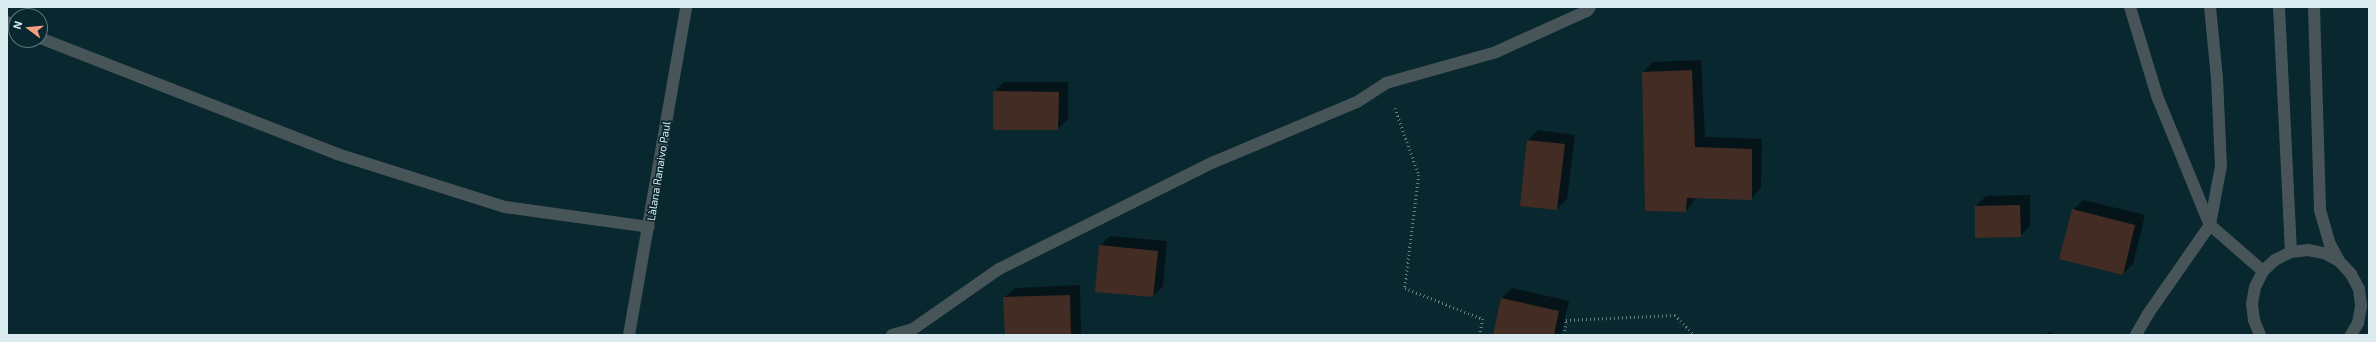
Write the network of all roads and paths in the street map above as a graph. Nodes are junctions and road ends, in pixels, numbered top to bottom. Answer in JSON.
{"nodes":[{"id":1,"x":686,"y":7,"type":"edge"},
{"id":2,"x":1590,"y":7,"type":"edge"},
{"id":3,"x":2130,"y":7,"type":"edge"},
{"id":4,"x":2210,"y":7,"type":"edge"},
{"id":5,"x":2279,"y":7,"type":"edge"},
{"id":6,"x":2314,"y":7,"type":"edge"},
{"id":7,"x":48,"y":41,"type":"edge"},
{"id":8,"x":1386,"y":83,"type":"junction"},
{"id":9,"x":2210,"y":225,"type":"junction"},
{"id":10,"x":650,"y":227,"type":"junction"},
{"id":11,"x":2291,"y":252,"type":"junction"},
{"id":12,"x":2339,"y":261,"type":"junction"},
{"id":13,"x":2263,"y":271,"type":"junction"},
{"id":14,"x":629,"y":335,"type":"edge"},
{"id":15,"x":892,"y":335,"type":"edge"},
{"id":16,"x":1480,"y":335,"type":"edge"},
{"id":17,"x":1564,"y":335,"type":"edge"},
{"id":18,"x":1694,"y":335,"type":"edge"},
{"id":19,"x":2136,"y":335,"type":"edge"},
{"id":20,"x":2260,"y":335,"type":"edge"},
{"id":21,"x":2351,"y":335,"type":"edge"}],
"edges":[{"from":1,"to":10,"type":"street","name":"Làlana Ranaivo Paul"},
{"from":2,"to":8,"type":"street"},
{"from":3,"to":9,"type":"street"},
{"from":4,"to":9,"type":"street"},
{"from":5,"to":11,"type":"street"},
{"from":6,"to":12,"type":"street"},
{"from":7,"to":10,"type":"street"},
{"from":8,"to":15,"type":"street"},
{"from":8,"to":16,"type":"path"},
{"from":9,"to":13,"type":"street"},
{"from":9,"to":19,"type":"street"},
{"from":10,"to":14,"type":"street","name":"Làlana Ranaivo Paul"},
{"from":11,"to":12,"type":"street"},
{"from":11,"to":13,"type":"street"},
{"from":12,"to":21,"type":"street"},
{"from":13,"to":20,"type":"street"},
{"from":17,"to":18,"type":"path"}]}
